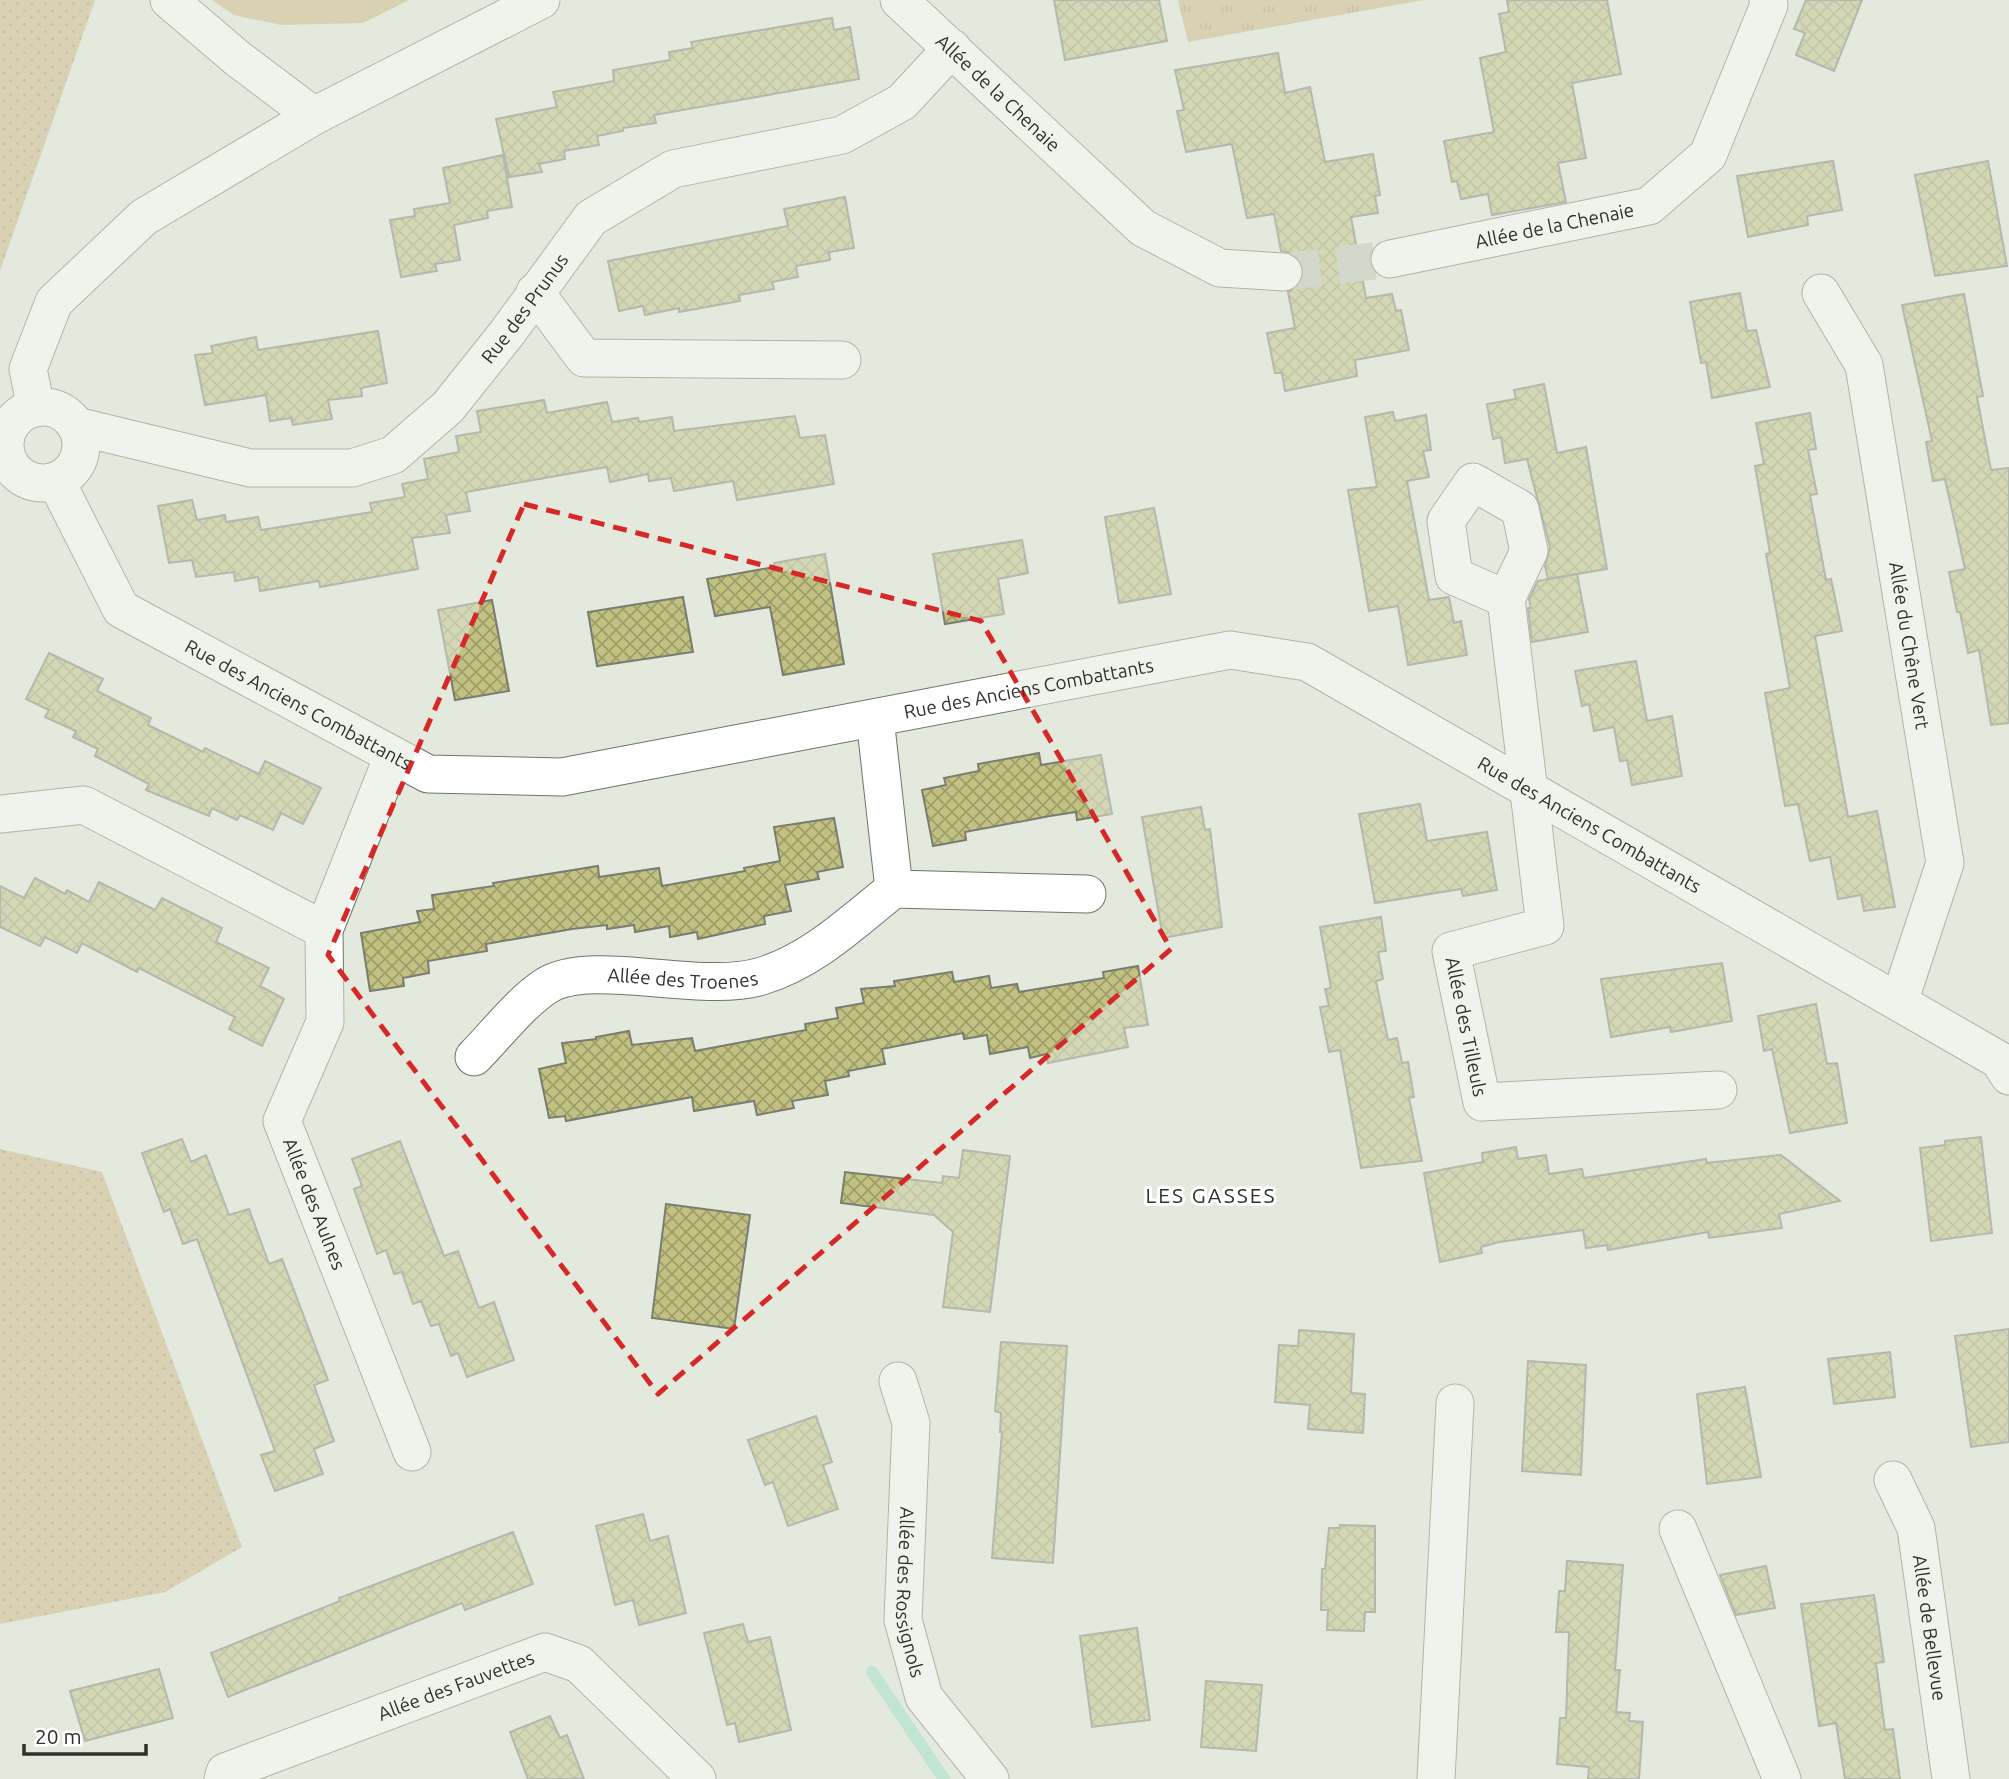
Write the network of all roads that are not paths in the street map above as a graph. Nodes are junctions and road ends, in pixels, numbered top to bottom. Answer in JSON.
{"nodes":[{"id":1,"x":169,"y":0,"type":"edge"},
{"id":2,"x":541,"y":0,"type":"edge"},
{"id":3,"x":899,"y":0,"type":"edge"},
{"id":4,"x":1774,"y":2,"type":"edge"},
{"id":5,"x":952,"y":48,"type":"junction"},
{"id":6,"x":314,"y":116,"type":"junction"},
{"id":7,"x":1390,"y":259,"type":"tunnel mouth"},
{"id":8,"x":1283,"y":272,"type":"tunnel mouth"},
{"id":9,"x":535,"y":292,"type":"junction"},
{"id":10,"x":1821,"y":293,"type":"dead end"},
{"id":11,"x":842,"y":360,"type":"dead end"},
{"id":12,"x":36,"y":408,"type":"junction"},
{"id":13,"x":76,"y":426,"type":"junction"},
{"id":14,"x":4,"y":462,"type":"edge"},
{"id":15,"x":56,"y":481,"type":"junction"},
{"id":16,"x":1506,"y":599,"type":"dead end"},
{"id":17,"x":875,"y":718,"type":"junction"},
{"id":18,"x":394,"y":756,"type":"junction"},
{"id":19,"x":1527,"y":788,"type":"junction"},
{"id":20,"x":0,"y":814,"type":"edge"},
{"id":21,"x":894,"y":889,"type":"junction"},
{"id":22,"x":1087,"y":894,"type":"dead end"},
{"id":23,"x":324,"y":930,"type":"junction"},
{"id":24,"x":1899,"y":1002,"type":"junction"},
{"id":25,"x":474,"y":1057,"type":"dead end"},
{"id":26,"x":2009,"y":1076,"type":"edge"},
{"id":27,"x":1718,"y":1090,"type":"dead end"},
{"id":28,"x":898,"y":1381,"type":"dead end"},
{"id":29,"x":1455,"y":1403,"type":"dead end"},
{"id":30,"x":412,"y":1452,"type":"dead end"},
{"id":31,"x":1893,"y":1479,"type":"dead end"},
{"id":32,"x":1678,"y":1529,"type":"dead end"},
{"id":33,"x":223,"y":1779,"type":"edge"},
{"id":34,"x":697,"y":1779,"type":"edge"},
{"id":35,"x":990,"y":1779,"type":"edge"},
{"id":36,"x":1436,"y":1779,"type":"edge"},
{"id":37,"x":1782,"y":1779,"type":"edge"},
{"id":38,"x":1951,"y":1779,"type":"edge"}],
"edges":[{"from":1,"to":6,"type":"street"},
{"from":2,"to":6,"type":"street"},
{"from":3,"to":5,"type":"street","name":"Allée de la Chenaie"},
{"from":4,"to":7,"type":"street","name":"Allée de la Chenaie"},
{"from":5,"to":8,"type":"street","name":"Allée de la Chenaie"},
{"from":5,"to":9,"type":"street","name":"Rue des Prunus"},
{"from":6,"to":12,"type":"street"},
{"from":9,"to":11,"type":"street"},
{"from":9,"to":13,"type":"street","name":"Rue des Prunus"},
{"from":10,"to":24,"type":"street","name":"Allée du Chêne Vert"},
{"from":12,"to":13,"type":"street"},
{"from":12,"to":14,"type":"street"},
{"from":13,"to":15,"type":"street"},
{"from":14,"to":15,"type":"street"},
{"from":15,"to":18,"type":"street","name":"Rue des Anciens Combattants"},
{"from":16,"to":19,"type":"street"},
{"from":17,"to":18,"type":"street","name":"Rue des Anciens Combattants"},
{"from":17,"to":19,"type":"street","name":"Rue des Anciens Combattants"},
{"from":17,"to":21,"type":"street"},
{"from":18,"to":23,"type":"street","name":"Allée des Aulnes"},
{"from":19,"to":24,"type":"street","name":"Rue des Anciens Combattants"},
{"from":19,"to":27,"type":"street","name":"Allée des Tilleuls"},
{"from":20,"to":23,"type":"street"},
{"from":21,"to":22,"type":"street"},
{"from":21,"to":25,"type":"street","name":"Allée des Troenes"},
{"from":23,"to":30,"type":"street","name":"Allée des Aulnes"},
{"from":24,"to":26,"type":"street","name":"Rue des Anciens Combattants"},
{"from":28,"to":35,"type":"street","name":"Allée des Rossignols"},
{"from":29,"to":36,"type":"street"},
{"from":31,"to":38,"type":"street","name":"Allée de Bellevue"},
{"from":32,"to":37,"type":"street"},
{"from":33,"to":34,"type":"street","name":"Allée des Fauvettes"}]}
